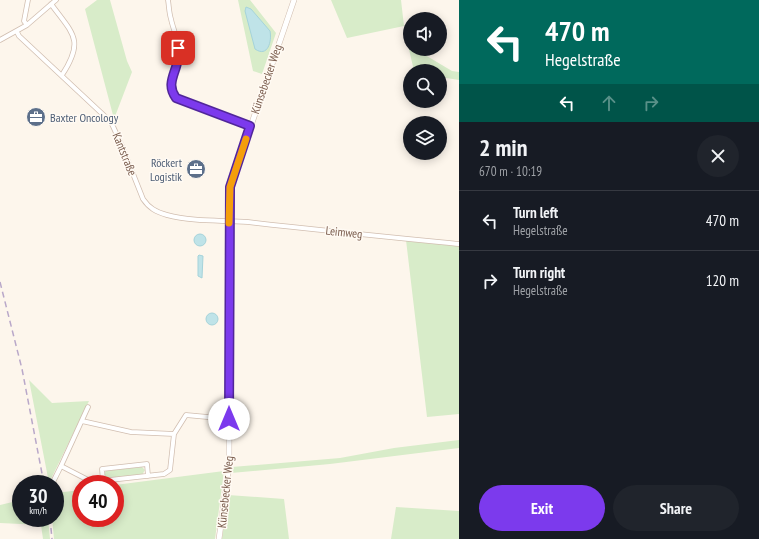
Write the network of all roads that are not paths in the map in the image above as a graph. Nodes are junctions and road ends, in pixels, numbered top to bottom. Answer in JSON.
{"nodes":[{"id":1,"x":28,"y":0,"type":"edge"},
{"id":2,"x":56,"y":0,"type":"edge"},
{"id":3,"x":168,"y":0,"type":"edge"},
{"id":4,"x":294,"y":0,"type":"edge"},
{"id":5,"x":51,"y":4,"type":"junction"},
{"id":6,"x":27,"y":25,"type":"junction"},
{"id":7,"x":17,"y":32,"type":"junction"},
{"id":8,"x":0,"y":40,"type":"edge"},
{"id":9,"x":62,"y":75,"type":"junction"},
{"id":10,"x":250,"y":126,"type":"junction"},
{"id":11,"x":229,"y":221,"type":"junction"},
{"id":12,"x":459,"y":244,"type":"edge"},
{"id":13,"x":88,"y":407,"type":"dead end"},
{"id":14,"x":229,"y":419,"type":"junction"},
{"id":15,"x":82,"y":421,"type":"junction"},
{"id":16,"x":174,"y":434,"type":"junction"},
{"id":17,"x":61,"y":466,"type":"junction"},
{"id":18,"x":56,"y":475,"type":"edge"},
{"id":19,"x":78,"y":475,"type":"edge"},
{"id":20,"x":102,"y":475,"type":"edge"},
{"id":21,"x":148,"y":476,"type":"junction"},
{"id":22,"x":124,"y":479,"type":"edge"},
{"id":23,"x":219,"y":539,"type":"edge"}],
"edges":[{"from":1,"to":6,"type":"street"},
{"from":2,"to":5,"type":"street"},
{"from":3,"to":10,"type":"street"},
{"from":4,"to":10,"type":"street","name":"Künsebecker Weg"},
{"from":5,"to":6,"type":"street"},
{"from":5,"to":9,"type":"street"},
{"from":6,"to":7,"type":"street"},
{"from":7,"to":8,"type":"street"},
{"from":7,"to":9,"type":"street","name":"Kantstraße"},
{"from":9,"to":11,"type":"street","name":"Kantstraße"},
{"from":10,"to":11,"type":"street","name":"Künsebecker Weg"},
{"from":11,"to":12,"type":"street","name":"Leimweg"},
{"from":11,"to":14,"type":"street","name":"Künsebecker Weg"},
{"from":13,"to":15,"type":"street"},
{"from":14,"to":16,"type":"street"},
{"from":14,"to":23,"type":"street","name":"Künsebecker Weg"},
{"from":15,"to":16,"type":"street"},
{"from":15,"to":17,"type":"street"},
{"from":16,"to":21,"type":"street"},
{"from":17,"to":18,"type":"street"},
{"from":17,"to":19,"type":"street"},
{"from":20,"to":21,"type":"street"},
{"from":21,"to":22,"type":"street"}]}
